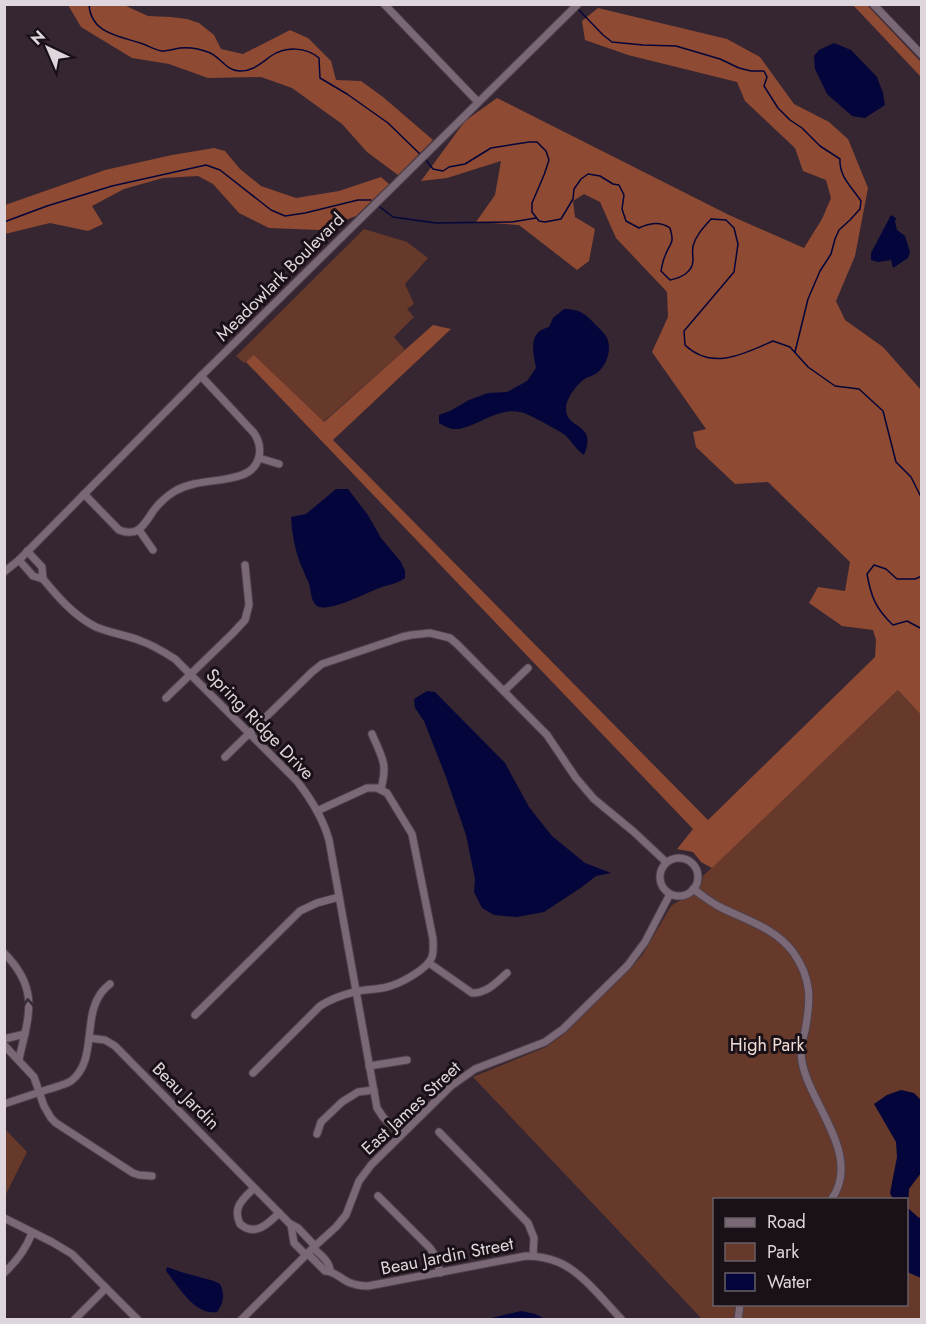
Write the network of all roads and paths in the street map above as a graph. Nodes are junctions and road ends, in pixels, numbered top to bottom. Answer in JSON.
{"nodes":[{"id":1,"x":384,"y":4,"type":"edge"},
{"id":2,"x":578,"y":4,"type":"edge"},
{"id":3,"x":873,"y":4,"type":"edge"},
{"id":4,"x":921,"y":55,"type":"edge"},
{"id":5,"x":478,"y":102,"type":"junction"},
{"id":6,"x":201,"y":376,"type":"junction"},
{"id":7,"x":259,"y":458,"type":"junction"},
{"id":8,"x":279,"y":464,"type":"dead end"},
{"id":9,"x":84,"y":494,"type":"junction"},
{"id":10,"x":139,"y":530,"type":"junction"},
{"id":11,"x":153,"y":550,"type":"dead end"},
{"id":12,"x":27,"y":551,"type":"junction"},
{"id":13,"x":19,"y":560,"type":"junction"},
{"id":14,"x":245,"y":565,"type":"dead end"},
{"id":15,"x":4,"y":572,"type":"edge"},
{"id":16,"x":44,"y":579,"type":"junction"},
{"id":17,"x":528,"y":668,"type":"dead end"},
{"id":18,"x":190,"y":675,"type":"junction"},
{"id":19,"x":504,"y":692,"type":"junction"},
{"id":20,"x":166,"y":698,"type":"dead end"},
{"id":21,"x":249,"y":733,"type":"junction"},
{"id":22,"x":372,"y":734,"type":"dead end"},
{"id":23,"x":225,"y":757,"type":"dead end"},
{"id":24,"x":381,"y":789,"type":"junction"},
{"id":25,"x":317,"y":811,"type":"junction"},
{"id":26,"x":666,"y":862,"type":"junction"},
{"id":27,"x":693,"y":889,"type":"junction"},
{"id":28,"x":670,"y":894,"type":"junction"},
{"id":29,"x":339,"y":897,"type":"junction"},
{"id":30,"x":4,"y":953,"type":"edge"},
{"id":31,"x":429,"y":963,"type":"junction"},
{"id":32,"x":507,"y":974,"type":"dead end"},
{"id":33,"x":110,"y":984,"type":"dead end"},
{"id":34,"x":356,"y":991,"type":"junction"},
{"id":35,"x":195,"y":1015,"type":"dead end"},
{"id":36,"x":25,"y":1034,"type":"junction"},
{"id":37,"x":89,"y":1038,"type":"junction"},
{"id":38,"x":4,"y":1039,"type":"edge"},
{"id":39,"x":4,"y":1045,"type":"edge"},
{"id":40,"x":19,"y":1059,"type":"junction"},
{"id":41,"x":407,"y":1060,"type":"dead end"},
{"id":42,"x":369,"y":1066,"type":"junction"},
{"id":43,"x":253,"y":1073,"type":"dead end"},
{"id":44,"x":374,"y":1090,"type":"junction"},
{"id":45,"x":39,"y":1092,"type":"junction"},
{"id":46,"x":4,"y":1104,"type":"edge"},
{"id":47,"x":439,"y":1131,"type":"dead end"},
{"id":48,"x":317,"y":1134,"type":"dead end"},
{"id":49,"x":401,"y":1136,"type":"junction"},
{"id":50,"x":152,"y":1176,"type":"dead end"},
{"id":51,"x":254,"y":1188,"type":"junction"},
{"id":52,"x":378,"y":1196,"type":"dead end"},
{"id":53,"x":832,"y":1198,"type":"edge"},
{"id":54,"x":279,"y":1213,"type":"junction"},
{"id":55,"x":4,"y":1218,"type":"edge"},
{"id":56,"x":291,"y":1225,"type":"junction"},
{"id":57,"x":32,"y":1233,"type":"junction"},
{"id":58,"x":314,"y":1247,"type":"junction"},
{"id":59,"x":307,"y":1255,"type":"junction"},
{"id":60,"x":534,"y":1256,"type":"junction"},
{"id":61,"x":330,"y":1271,"type":"junction"},
{"id":62,"x":4,"y":1273,"type":"edge"},
{"id":63,"x":440,"y":1273,"type":"junction"},
{"id":64,"x":106,"y":1287,"type":"junction"},
{"id":65,"x":74,"y":1320,"type":"edge"},
{"id":66,"x":138,"y":1320,"type":"edge"},
{"id":67,"x":241,"y":1320,"type":"edge"},
{"id":68,"x":622,"y":1320,"type":"edge"}],
"edges":[{"from":1,"to":5,"type":"street"},
{"from":2,"to":5,"type":"street","name":"Meadowlark Boulevard"},
{"from":3,"to":4,"type":"street"},
{"from":5,"to":6,"type":"street","name":"Meadowlark Boulevard"},
{"from":6,"to":7,"type":"street"},
{"from":6,"to":9,"type":"street","name":"Meadowlark Boulevard"},
{"from":7,"to":8,"type":"street"},
{"from":7,"to":10,"type":"street"},
{"from":9,"to":10,"type":"street"},
{"from":9,"to":12,"type":"street","name":"Meadowlark Boulevard"},
{"from":10,"to":11,"type":"street"},
{"from":12,"to":13,"type":"street","name":"Meadowlark Boulevard"},
{"from":12,"to":16,"type":"street","name":"Spring Ridge Drive"},
{"from":13,"to":15,"type":"street","name":"Meadowlark Boulevard"},
{"from":13,"to":16,"type":"street","name":"Spring Ridge Drive"},
{"from":14,"to":18,"type":"street"},
{"from":16,"to":18,"type":"street","name":"Spring Ridge Drive"},
{"from":17,"to":19,"type":"street"},
{"from":18,"to":20,"type":"street"},
{"from":18,"to":21,"type":"street","name":"Spring Ridge Drive"},
{"from":19,"to":21,"type":"street"},
{"from":19,"to":26,"type":"street"},
{"from":21,"to":23,"type":"street"},
{"from":21,"to":25,"type":"street","name":"Spring Ridge Drive"},
{"from":22,"to":24,"type":"street"},
{"from":24,"to":25,"type":"street"},
{"from":24,"to":31,"type":"street"},
{"from":25,"to":29,"type":"street","name":"Spring Ridge Drive"},
{"from":26,"to":27,"type":"street"},
{"from":26,"to":28,"type":"street"},
{"from":27,"to":28,"type":"street"},
{"from":27,"to":53,"type":"street"},
{"from":28,"to":49,"type":"street","name":"East James Street"},
{"from":29,"to":34,"type":"street","name":"Spring Ridge Drive"},
{"from":29,"to":35,"type":"street"},
{"from":36,"to":30,"type":"street","one_way":true},
{"from":31,"to":32,"type":"street"},
{"from":31,"to":34,"type":"street"},
{"from":33,"to":37,"type":"street"},
{"from":34,"to":42,"type":"street","name":"Spring Ridge Drive"},
{"from":34,"to":43,"type":"street"},
{"from":36,"to":38,"type":"street"},
{"from":36,"to":40,"type":"street"},
{"from":37,"to":45,"type":"street"},
{"from":37,"to":51,"type":"street","name":"Beau Jardin"},
{"from":39,"to":40,"type":"street"},
{"from":40,"to":45,"type":"street"},
{"from":41,"to":42,"type":"street"},
{"from":42,"to":44,"type":"street","name":"Spring Ridge Drive"},
{"from":44,"to":48,"type":"street"},
{"from":44,"to":49,"type":"street","name":"Spring Ridge Drive"},
{"from":45,"to":46,"type":"street"},
{"from":45,"to":50,"type":"street"},
{"from":47,"to":60,"type":"street"},
{"from":49,"to":58,"type":"street","name":"East James Street"},
{"from":51,"to":54,"type":"street","name":"Beau Jardin"},
{"from":51,"to":54,"type":"street"},
{"from":52,"to":63,"type":"street"},
{"from":54,"to":56,"type":"street","name":"Beau Jardin"},
{"from":55,"to":57,"type":"street"},
{"from":56,"to":58,"type":"street","name":"Beau Jardin"},
{"from":56,"to":59,"type":"street","name":"Beau Jardin"},
{"from":57,"to":62,"type":"street"},
{"from":57,"to":64,"type":"street"},
{"from":58,"to":59,"type":"street","name":"East James Street"},
{"from":58,"to":61,"type":"street","name":"Beau Jardin"},
{"from":59,"to":61,"type":"street","name":"Beau Jardin"},
{"from":59,"to":67,"type":"street","name":"East James Street"},
{"from":60,"to":63,"type":"street","name":"Beau Jardin Street"},
{"from":60,"to":68,"type":"street","name":"Beau Jardin Street"},
{"from":61,"to":63,"type":"street","name":"Beau Jardin Street"},
{"from":64,"to":65,"type":"street"},
{"from":64,"to":66,"type":"street"}]}
